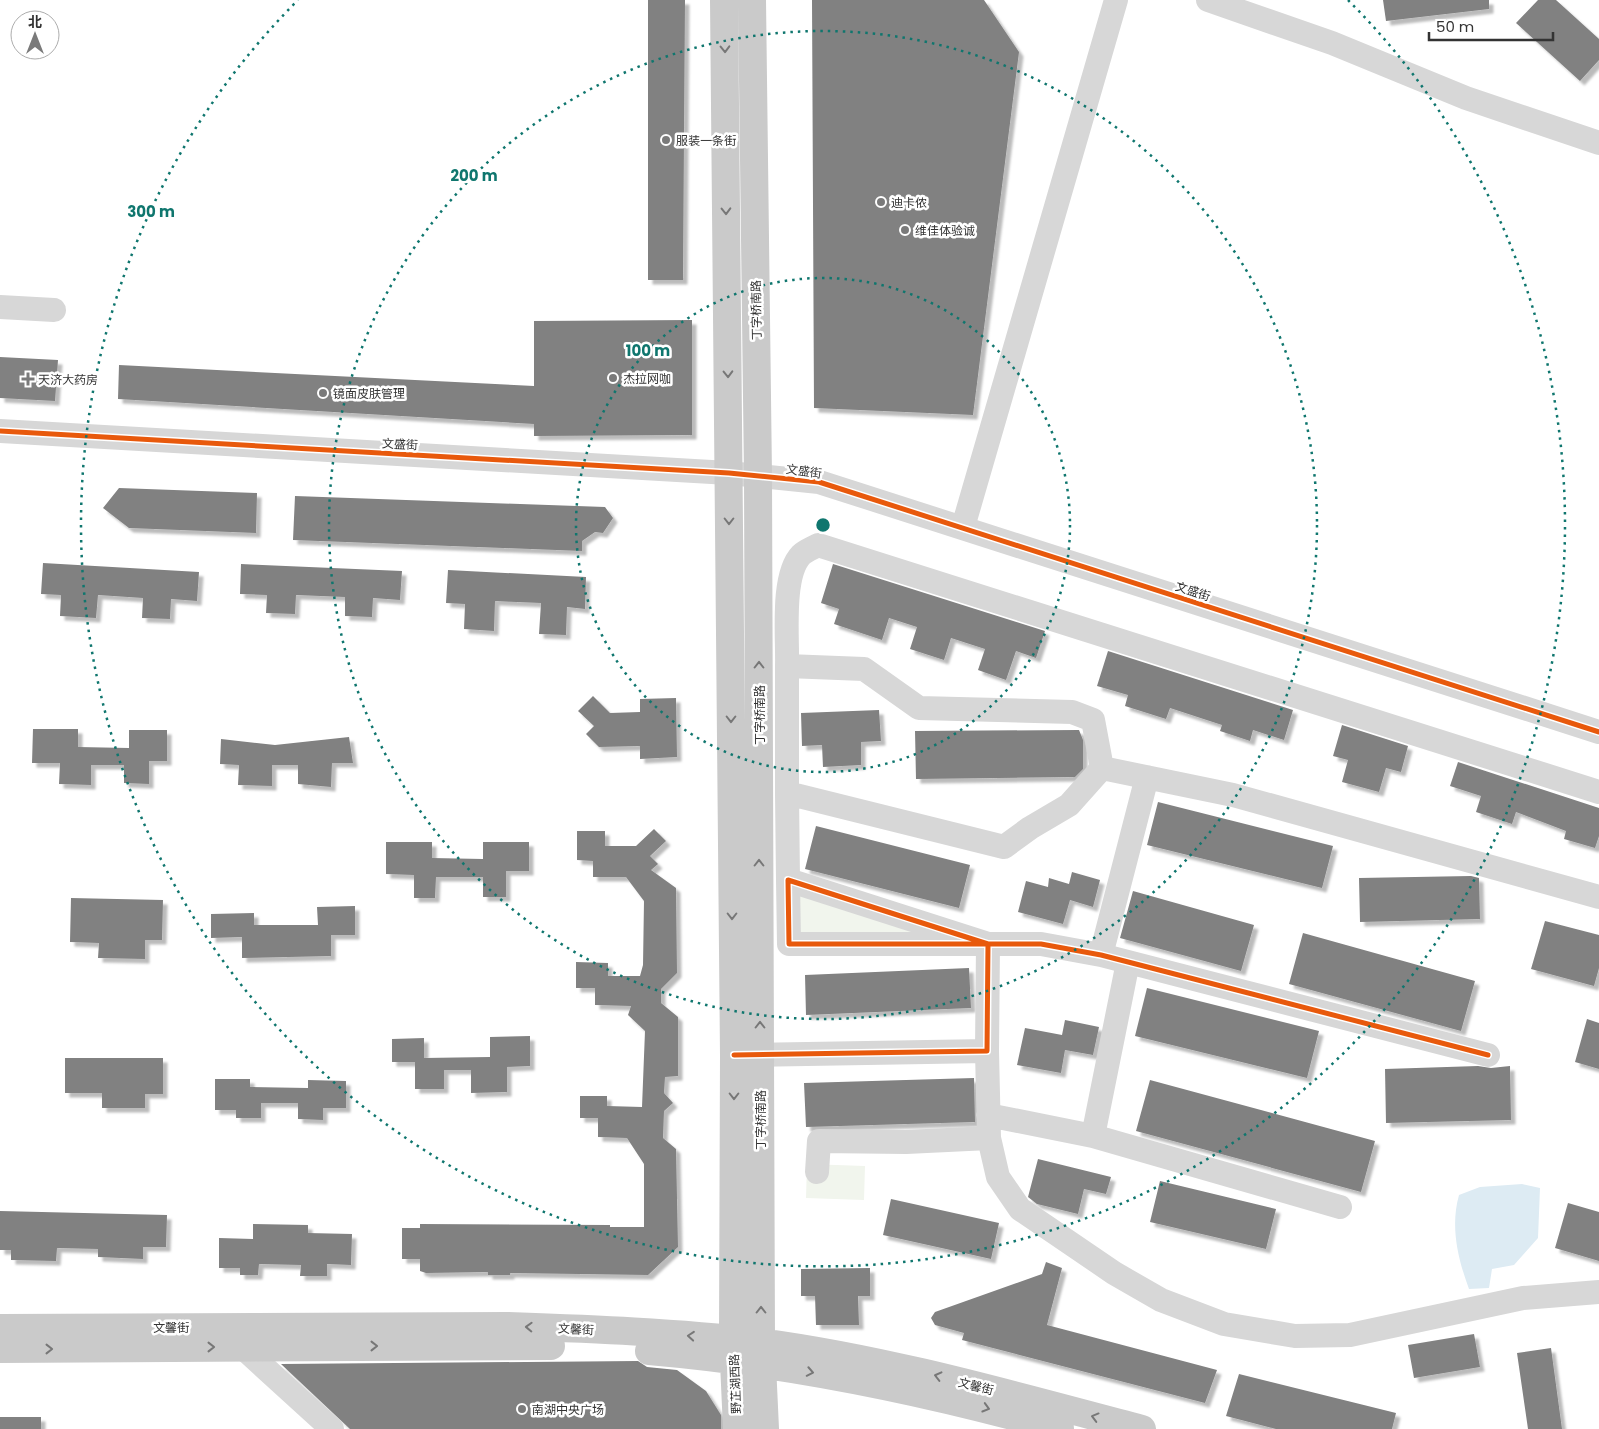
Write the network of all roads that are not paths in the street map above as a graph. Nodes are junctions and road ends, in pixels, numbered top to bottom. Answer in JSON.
{"nodes":[{"id":1,"x":724,"y":0,"type":"edge"},
{"id":2,"x":752,"y":0,"type":"edge"},
{"id":3,"x":1116,"y":0,"type":"edge"},
{"id":4,"x":1208,"y":0,"type":"edge"},
{"id":5,"x":1599,"y":143,"type":"edge"},
{"id":6,"x":0,"y":307,"type":"edge"},
{"id":7,"x":54,"y":310,"type":"dead end"},
{"id":8,"x":0,"y":431,"type":"edge"},
{"id":9,"x":729,"y":473,"type":"junction"},
{"id":10,"x":758,"y":476,"type":"junction"},
{"id":11,"x":963,"y":528,"type":"junction"},
{"id":12,"x":787,"y":666,"type":"junction"},
{"id":13,"x":1599,"y":732,"type":"edge"},
{"id":14,"x":1102,"y":768,"type":"junction"},
{"id":15,"x":1147,"y":777,"type":"junction"},
{"id":16,"x":1599,"y":792,"type":"edge"},
{"id":17,"x":787,"y":793,"type":"junction"},
{"id":18,"x":788,"y":880,"type":"junction"},
{"id":19,"x":1599,"y":897,"type":"edge"},
{"id":20,"x":988,"y":944,"type":"junction"},
{"id":21,"x":1101,"y":955,"type":"junction"},
{"id":22,"x":1128,"y":962,"type":"junction"},
{"id":23,"x":987,"y":1051,"type":"junction"},
{"id":24,"x":734,"y":1055,"type":"junction"},
{"id":25,"x":760,"y":1055,"type":"junction"},
{"id":26,"x":1488,"y":1055,"type":"dead end"},
{"id":27,"x":988,"y":1126,"type":"junction"},
{"id":28,"x":1093,"y":1136,"type":"junction"},
{"id":29,"x":817,"y":1172,"type":"dead end"},
{"id":30,"x":1340,"y":1208,"type":"dead end"},
{"id":31,"x":1599,"y":1292,"type":"edge"},
{"id":32,"x":0,"y":1328,"type":"edge"},
{"id":33,"x":242,"y":1347,"type":"junction"},
{"id":34,"x":0,"y":1349,"type":"edge"},
{"id":35,"x":733,"y":1350,"type":"junction"},
{"id":36,"x":761,"y":1353,"type":"junction"},
{"id":37,"x":332,"y":1429,"type":"edge"},
{"id":38,"x":737,"y":1429,"type":"edge"},
{"id":39,"x":764,"y":1429,"type":"edge"},
{"id":40,"x":1060,"y":1429,"type":"edge"},
{"id":41,"x":1142,"y":1429,"type":"edge"}],
"edges":[{"from":1,"to":9,"type":"main road","one_way":true},
{"from":2,"to":10,"type":"main road","name":"丁字桥南路"},
{"from":3,"to":11,"type":"street"},
{"from":4,"to":5,"type":"street"},
{"from":6,"to":7,"type":"street"},
{"from":8,"to":9,"type":"street","name":"文盛街"},
{"from":9,"to":10,"type":"street","name":"文盛街"},
{"from":9,"to":24,"type":"main road","one_way":true},
{"from":10,"to":11,"type":"street","name":"文盛街"},
{"from":25,"to":10,"type":"main road","name":"丁字桥南路","one_way":true},
{"from":11,"to":13,"type":"street","name":"文盛街"},
{"from":12,"to":14,"type":"street"},
{"from":12,"to":16,"type":"street"},
{"from":12,"to":17,"type":"street"},
{"from":14,"to":15,"type":"street"},
{"from":14,"to":17,"type":"street"},
{"from":15,"to":19,"type":"street"},
{"from":15,"to":21,"type":"street"},
{"from":17,"to":18,"type":"street"},
{"from":18,"to":20,"type":"street"},
{"from":18,"to":20,"type":"street"},
{"from":20,"to":21,"type":"street"},
{"from":20,"to":23,"type":"street"},
{"from":21,"to":22,"type":"street"},
{"from":22,"to":26,"type":"street"},
{"from":22,"to":28,"type":"street"},
{"from":23,"to":25,"type":"street"},
{"from":23,"to":27,"type":"street"},
{"from":24,"to":25,"type":"street"},
{"from":24,"to":35,"type":"main road","one_way":true},
{"from":36,"to":25,"type":"main road","name":"丁字桥南路","one_way":true},
{"from":27,"to":28,"type":"street"},
{"from":27,"to":29,"type":"street"},
{"from":27,"to":31,"type":"street"},
{"from":28,"to":30,"type":"street"},
{"from":35,"to":32,"type":"main road","name":"文馨街","one_way":true},
{"from":34,"to":33,"type":"main road","name":"文馨街","one_way":true},
{"from":33,"to":35,"type":"main road","name":"文馨街","one_way":true},
{"from":33,"to":37,"type":"street"},
{"from":35,"to":36,"type":"main road","name":"文馨街"},
{"from":35,"to":38,"type":"main road","name":"野芷湖西路"},
{"from":36,"to":39,"type":"main road","name":"丁字桥南路"},
{"from":36,"to":40,"type":"main road","name":"文馨街","one_way":true},
{"from":41,"to":36,"type":"main road","name":"文馨街","one_way":true}]}
